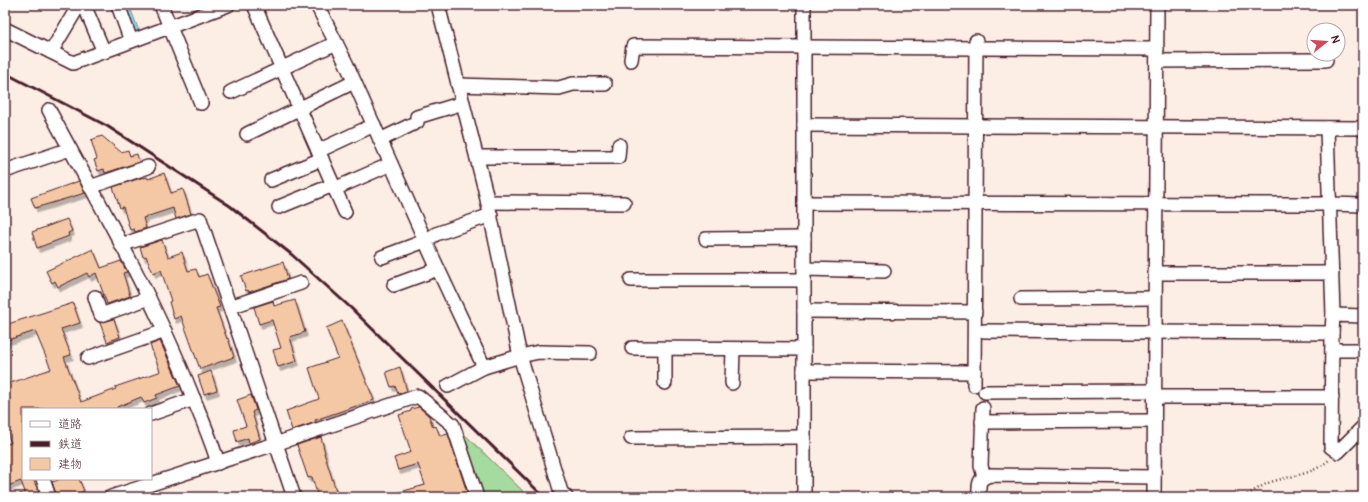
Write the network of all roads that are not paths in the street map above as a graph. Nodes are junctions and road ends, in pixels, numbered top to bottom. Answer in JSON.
{"nodes":[{"id":1,"x":79,"y":5,"type":"edge"},
{"id":2,"x":84,"y":5,"type":"edge"},
{"id":3,"x":118,"y":5,"type":"edge"},
{"id":4,"x":161,"y":5,"type":"edge"},
{"id":5,"x":228,"y":5,"type":"edge"},
{"id":6,"x":254,"y":5,"type":"edge"},
{"id":7,"x":317,"y":5,"type":"edge"},
{"id":8,"x":438,"y":5,"type":"edge"},
{"id":9,"x":804,"y":5,"type":"edge"},
{"id":10,"x":1157,"y":5,"type":"edge"},
{"id":11,"x":170,"y":27,"type":"junction"},
{"id":12,"x":5,"y":29,"type":"edge"},
{"id":13,"x":131,"y":41,"type":"junction"},
{"id":14,"x":336,"y":43,"type":"junction"},
{"id":15,"x":976,"y":45,"type":"junction"},
{"id":16,"x":804,"y":47,"type":"junction"},
{"id":17,"x":51,"y":52,"type":"junction"},
{"id":18,"x":104,"y":52,"type":"junction"},
{"id":19,"x":1157,"y":55,"type":"junction"},
{"id":20,"x":1306,"y":59,"type":"edge"},
{"id":21,"x":632,"y":60,"type":"dead end"},
{"id":22,"x":282,"y":68,"type":"junction"},
{"id":23,"x":354,"y":82,"type":"junction"},
{"id":24,"x":605,"y":84,"type":"dead end"},
{"id":25,"x":458,"y":85,"type":"junction"},
{"id":26,"x":231,"y":92,"type":"dead end"},
{"id":27,"x":201,"y":103,"type":"dead end"},
{"id":28,"x":463,"y":103,"type":"junction"},
{"id":29,"x":299,"y":108,"type":"junction"},
{"id":30,"x":49,"y":110,"type":"dead end"},
{"id":31,"x":374,"y":125,"type":"junction"},
{"id":32,"x":804,"y":125,"type":"junction"},
{"id":33,"x":976,"y":126,"type":"junction"},
{"id":34,"x":1156,"y":127,"type":"junction"},
{"id":35,"x":1327,"y":128,"type":"junction"},
{"id":36,"x":1363,"y":128,"type":"edge"},
{"id":37,"x":247,"y":134,"type":"dead end"},
{"id":38,"x":380,"y":140,"type":"junction"},
{"id":39,"x":619,"y":144,"type":"dead end"},
{"id":40,"x":70,"y":149,"type":"junction"},
{"id":41,"x":320,"y":155,"type":"junction"},
{"id":42,"x":477,"y":157,"type":"junction"},
{"id":43,"x":391,"y":164,"type":"junction"},
{"id":44,"x":148,"y":167,"type":"dead end"},
{"id":45,"x":5,"y":171,"type":"edge"},
{"id":46,"x":271,"y":180,"type":"dead end"},
{"id":47,"x":90,"y":187,"type":"junction"},
{"id":48,"x":334,"y":187,"type":"junction"},
{"id":49,"x":624,"y":203,"type":"dead end"},
{"id":50,"x":804,"y":203,"type":"junction"},
{"id":51,"x":975,"y":203,"type":"junction"},
{"id":52,"x":1155,"y":203,"type":"junction"},
{"id":53,"x":1330,"y":204,"type":"junction"},
{"id":54,"x":1363,"y":205,"type":"edge"},
{"id":55,"x":279,"y":207,"type":"dead end"},
{"id":56,"x":489,"y":209,"type":"junction"},
{"id":57,"x":345,"y":212,"type":"dead end"},
{"id":58,"x":804,"y":238,"type":"junction"},
{"id":59,"x":706,"y":239,"type":"dead end"},
{"id":60,"x":425,"y":241,"type":"junction"},
{"id":61,"x":121,"y":245,"type":"junction"},
{"id":62,"x":382,"y":257,"type":"dead end"},
{"id":63,"x":438,"y":269,"type":"junction"},
{"id":64,"x":884,"y":270,"type":"dead end"},
{"id":65,"x":1155,"y":273,"type":"junction"},
{"id":66,"x":1332,"y":273,"type":"junction"},
{"id":67,"x":804,"y":274,"type":"junction"},
{"id":68,"x":631,"y":280,"type":"dead end"},
{"id":69,"x":301,"y":283,"type":"dead end"},
{"id":70,"x":394,"y":285,"type":"dead end"},
{"id":71,"x":95,"y":297,"type":"dead end"},
{"id":72,"x":149,"y":298,"type":"junction"},
{"id":73,"x":1021,"y":298,"type":"dead end"},
{"id":74,"x":1154,"y":298,"type":"junction"},
{"id":75,"x":230,"y":307,"type":"junction"},
{"id":76,"x":804,"y":311,"type":"junction"},
{"id":77,"x":975,"y":312,"type":"junction"},
{"id":78,"x":1334,"y":315,"type":"junction"},
{"id":79,"x":1363,"y":316,"type":"edge"},
{"id":80,"x":165,"y":331,"type":"junction"},
{"id":81,"x":984,"y":331,"type":"dead end"},
{"id":82,"x":1154,"y":333,"type":"junction"},
{"id":83,"x":1332,"y":333,"type":"junction"},
{"id":84,"x":632,"y":348,"type":"dead end"},
{"id":85,"x":665,"y":348,"type":"junction"},
{"id":86,"x":732,"y":349,"type":"junction"},
{"id":87,"x":804,"y":349,"type":"junction"},
{"id":88,"x":1332,"y":350,"type":"junction"},
{"id":89,"x":1363,"y":350,"type":"edge"},
{"id":90,"x":590,"y":353,"type":"dead end"},
{"id":91,"x":520,"y":356,"type":"junction"},
{"id":92,"x":88,"y":358,"type":"dead end"},
{"id":93,"x":484,"y":366,"type":"junction"},
{"id":94,"x":804,"y":371,"type":"junction"},
{"id":95,"x":974,"y":372,"type":"junction"},
{"id":96,"x":665,"y":383,"type":"dead end"},
{"id":97,"x":732,"y":383,"type":"dead end"},
{"id":98,"x":448,"y":386,"type":"dead end"},
{"id":99,"x":1154,"y":394,"type":"junction"},
{"id":100,"x":1332,"y":397,"type":"junction"},
{"id":101,"x":194,"y":399,"type":"junction"},
{"id":102,"x":983,"y":408,"type":"dead end"},
{"id":103,"x":152,"y":414,"type":"edge"},
{"id":104,"x":1154,"y":421,"type":"junction"},
{"id":105,"x":982,"y":422,"type":"junction"},
{"id":106,"x":1363,"y":427,"type":"edge"},
{"id":107,"x":804,"y":437,"type":"junction"},
{"id":108,"x":631,"y":438,"type":"dead end"},
{"id":109,"x":275,"y":444,"type":"junction"},
{"id":110,"x":218,"y":463,"type":"junction"},
{"id":111,"x":984,"y":477,"type":"junction"},
{"id":112,"x":1154,"y":477,"type":"junction"},
{"id":113,"x":43,"y":480,"type":"edge"},
{"id":114,"x":49,"y":497,"type":"edge"},
{"id":115,"x":111,"y":497,"type":"edge"},
{"id":116,"x":294,"y":497,"type":"edge"},
{"id":117,"x":477,"y":497,"type":"edge"},
{"id":118,"x":566,"y":497,"type":"edge"},
{"id":119,"x":804,"y":497,"type":"edge"},
{"id":120,"x":979,"y":497,"type":"edge"},
{"id":121,"x":1154,"y":497,"type":"edge"}],
"edges":[{"from":1,"to":17,"type":"street"},
{"from":2,"to":18,"type":"street"},
{"from":3,"to":13,"type":"street"},
{"from":4,"to":11,"type":"street"},
{"from":5,"to":11,"type":"street"},
{"from":6,"to":22,"type":"street"},
{"from":7,"to":14,"type":"street"},
{"from":8,"to":25,"type":"street"},
{"from":9,"to":16,"type":"street"},
{"from":10,"to":19,"type":"street"},
{"from":11,"to":13,"type":"street"},
{"from":11,"to":27,"type":"street"},
{"from":12,"to":17,"type":"street"},
{"from":13,"to":18,"type":"street"},
{"from":14,"to":22,"type":"street"},
{"from":14,"to":23,"type":"street"},
{"from":15,"to":16,"type":"street"},
{"from":15,"to":19,"type":"street"},
{"from":15,"to":33,"type":"street"},
{"from":16,"to":21,"type":"street"},
{"from":16,"to":32,"type":"street"},
{"from":17,"to":18,"type":"street"},
{"from":19,"to":20,"type":"street"},
{"from":19,"to":34,"type":"street"},
{"from":22,"to":26,"type":"street"},
{"from":22,"to":29,"type":"street"},
{"from":23,"to":29,"type":"street"},
{"from":23,"to":31,"type":"street"},
{"from":24,"to":25,"type":"street"},
{"from":25,"to":28,"type":"street"},
{"from":28,"to":38,"type":"street"},
{"from":28,"to":42,"type":"street"},
{"from":29,"to":37,"type":"street"},
{"from":29,"to":41,"type":"street"},
{"from":30,"to":40,"type":"street"},
{"from":31,"to":38,"type":"street"},
{"from":31,"to":41,"type":"street"},
{"from":32,"to":33,"type":"street"},
{"from":32,"to":50,"type":"street"},
{"from":33,"to":34,"type":"street"},
{"from":33,"to":51,"type":"street"},
{"from":34,"to":35,"type":"street"},
{"from":34,"to":52,"type":"street"},
{"from":35,"to":36,"type":"street"},
{"from":35,"to":53,"type":"street"},
{"from":38,"to":43,"type":"street"},
{"from":39,"to":42,"type":"street"},
{"from":40,"to":45,"type":"street"},
{"from":40,"to":47,"type":"street"},
{"from":41,"to":46,"type":"street"},
{"from":41,"to":48,"type":"street"},
{"from":42,"to":56,"type":"street"},
{"from":43,"to":48,"type":"street"},
{"from":43,"to":60,"type":"street"},
{"from":44,"to":47,"type":"street"},
{"from":47,"to":61,"type":"street"},
{"from":48,"to":55,"type":"street"},
{"from":48,"to":57,"type":"street"},
{"from":49,"to":56,"type":"street"},
{"from":50,"to":51,"type":"street"},
{"from":50,"to":58,"type":"street"},
{"from":51,"to":52,"type":"street"},
{"from":51,"to":77,"type":"street"},
{"from":52,"to":53,"type":"street"},
{"from":52,"to":65,"type":"street"},
{"from":53,"to":54,"type":"street"},
{"from":53,"to":66,"type":"street"},
{"from":56,"to":60,"type":"street"},
{"from":56,"to":91,"type":"street"},
{"from":58,"to":59,"type":"street"},
{"from":58,"to":67,"type":"street"},
{"from":60,"to":62,"type":"street"},
{"from":60,"to":63,"type":"street"},
{"from":61,"to":72,"type":"street"},
{"from":61,"to":75,"type":"street"},
{"from":63,"to":70,"type":"street"},
{"from":63,"to":93,"type":"street"},
{"from":64,"to":67,"type":"street"},
{"from":65,"to":66,"type":"street"},
{"from":65,"to":74,"type":"street"},
{"from":66,"to":78,"type":"street"},
{"from":67,"to":68,"type":"street"},
{"from":67,"to":76,"type":"street"},
{"from":69,"to":75,"type":"street"},
{"from":71,"to":72,"type":"street"},
{"from":72,"to":80,"type":"street"},
{"from":73,"to":74,"type":"street"},
{"from":74,"to":82,"type":"street"},
{"from":75,"to":109,"type":"street"},
{"from":76,"to":77,"type":"street"},
{"from":76,"to":87,"type":"street"},
{"from":77,"to":95,"type":"street"},
{"from":78,"to":79,"type":"street"},
{"from":78,"to":83,"type":"street"},
{"from":80,"to":92,"type":"street"},
{"from":80,"to":101,"type":"street"},
{"from":81,"to":82,"type":"street"},
{"from":82,"to":83,"type":"street"},
{"from":82,"to":99,"type":"street"},
{"from":83,"to":88,"type":"street"},
{"from":84,"to":85,"type":"street"},
{"from":85,"to":86,"type":"street"},
{"from":85,"to":96,"type":"street"},
{"from":86,"to":87,"type":"street"},
{"from":86,"to":97,"type":"street"},
{"from":87,"to":94,"type":"street"},
{"from":88,"to":89,"type":"street"},
{"from":88,"to":100,"type":"street"},
{"from":90,"to":91,"type":"street"},
{"from":91,"to":93,"type":"street"},
{"from":91,"to":118,"type":"street"},
{"from":93,"to":98,"type":"street"},
{"from":94,"to":95,"type":"street"},
{"from":94,"to":107,"type":"street"},
{"from":95,"to":99,"type":"street"},
{"from":99,"to":100,"type":"street"},
{"from":99,"to":104,"type":"street"},
{"from":100,"to":106,"type":"street"},
{"from":101,"to":103,"type":"street"},
{"from":101,"to":110,"type":"street"},
{"from":102,"to":105,"type":"street"},
{"from":104,"to":105,"type":"street"},
{"from":104,"to":112,"type":"street"},
{"from":105,"to":111,"type":"street"},
{"from":107,"to":108,"type":"street"},
{"from":107,"to":119,"type":"street"},
{"from":109,"to":110,"type":"street"},
{"from":109,"to":116,"type":"street"},
{"from":109,"to":117,"type":"street"},
{"from":110,"to":115,"type":"street"},
{"from":111,"to":112,"type":"street"},
{"from":111,"to":120,"type":"street"},
{"from":112,"to":121,"type":"street"},
{"from":113,"to":114,"type":"street"}]}
